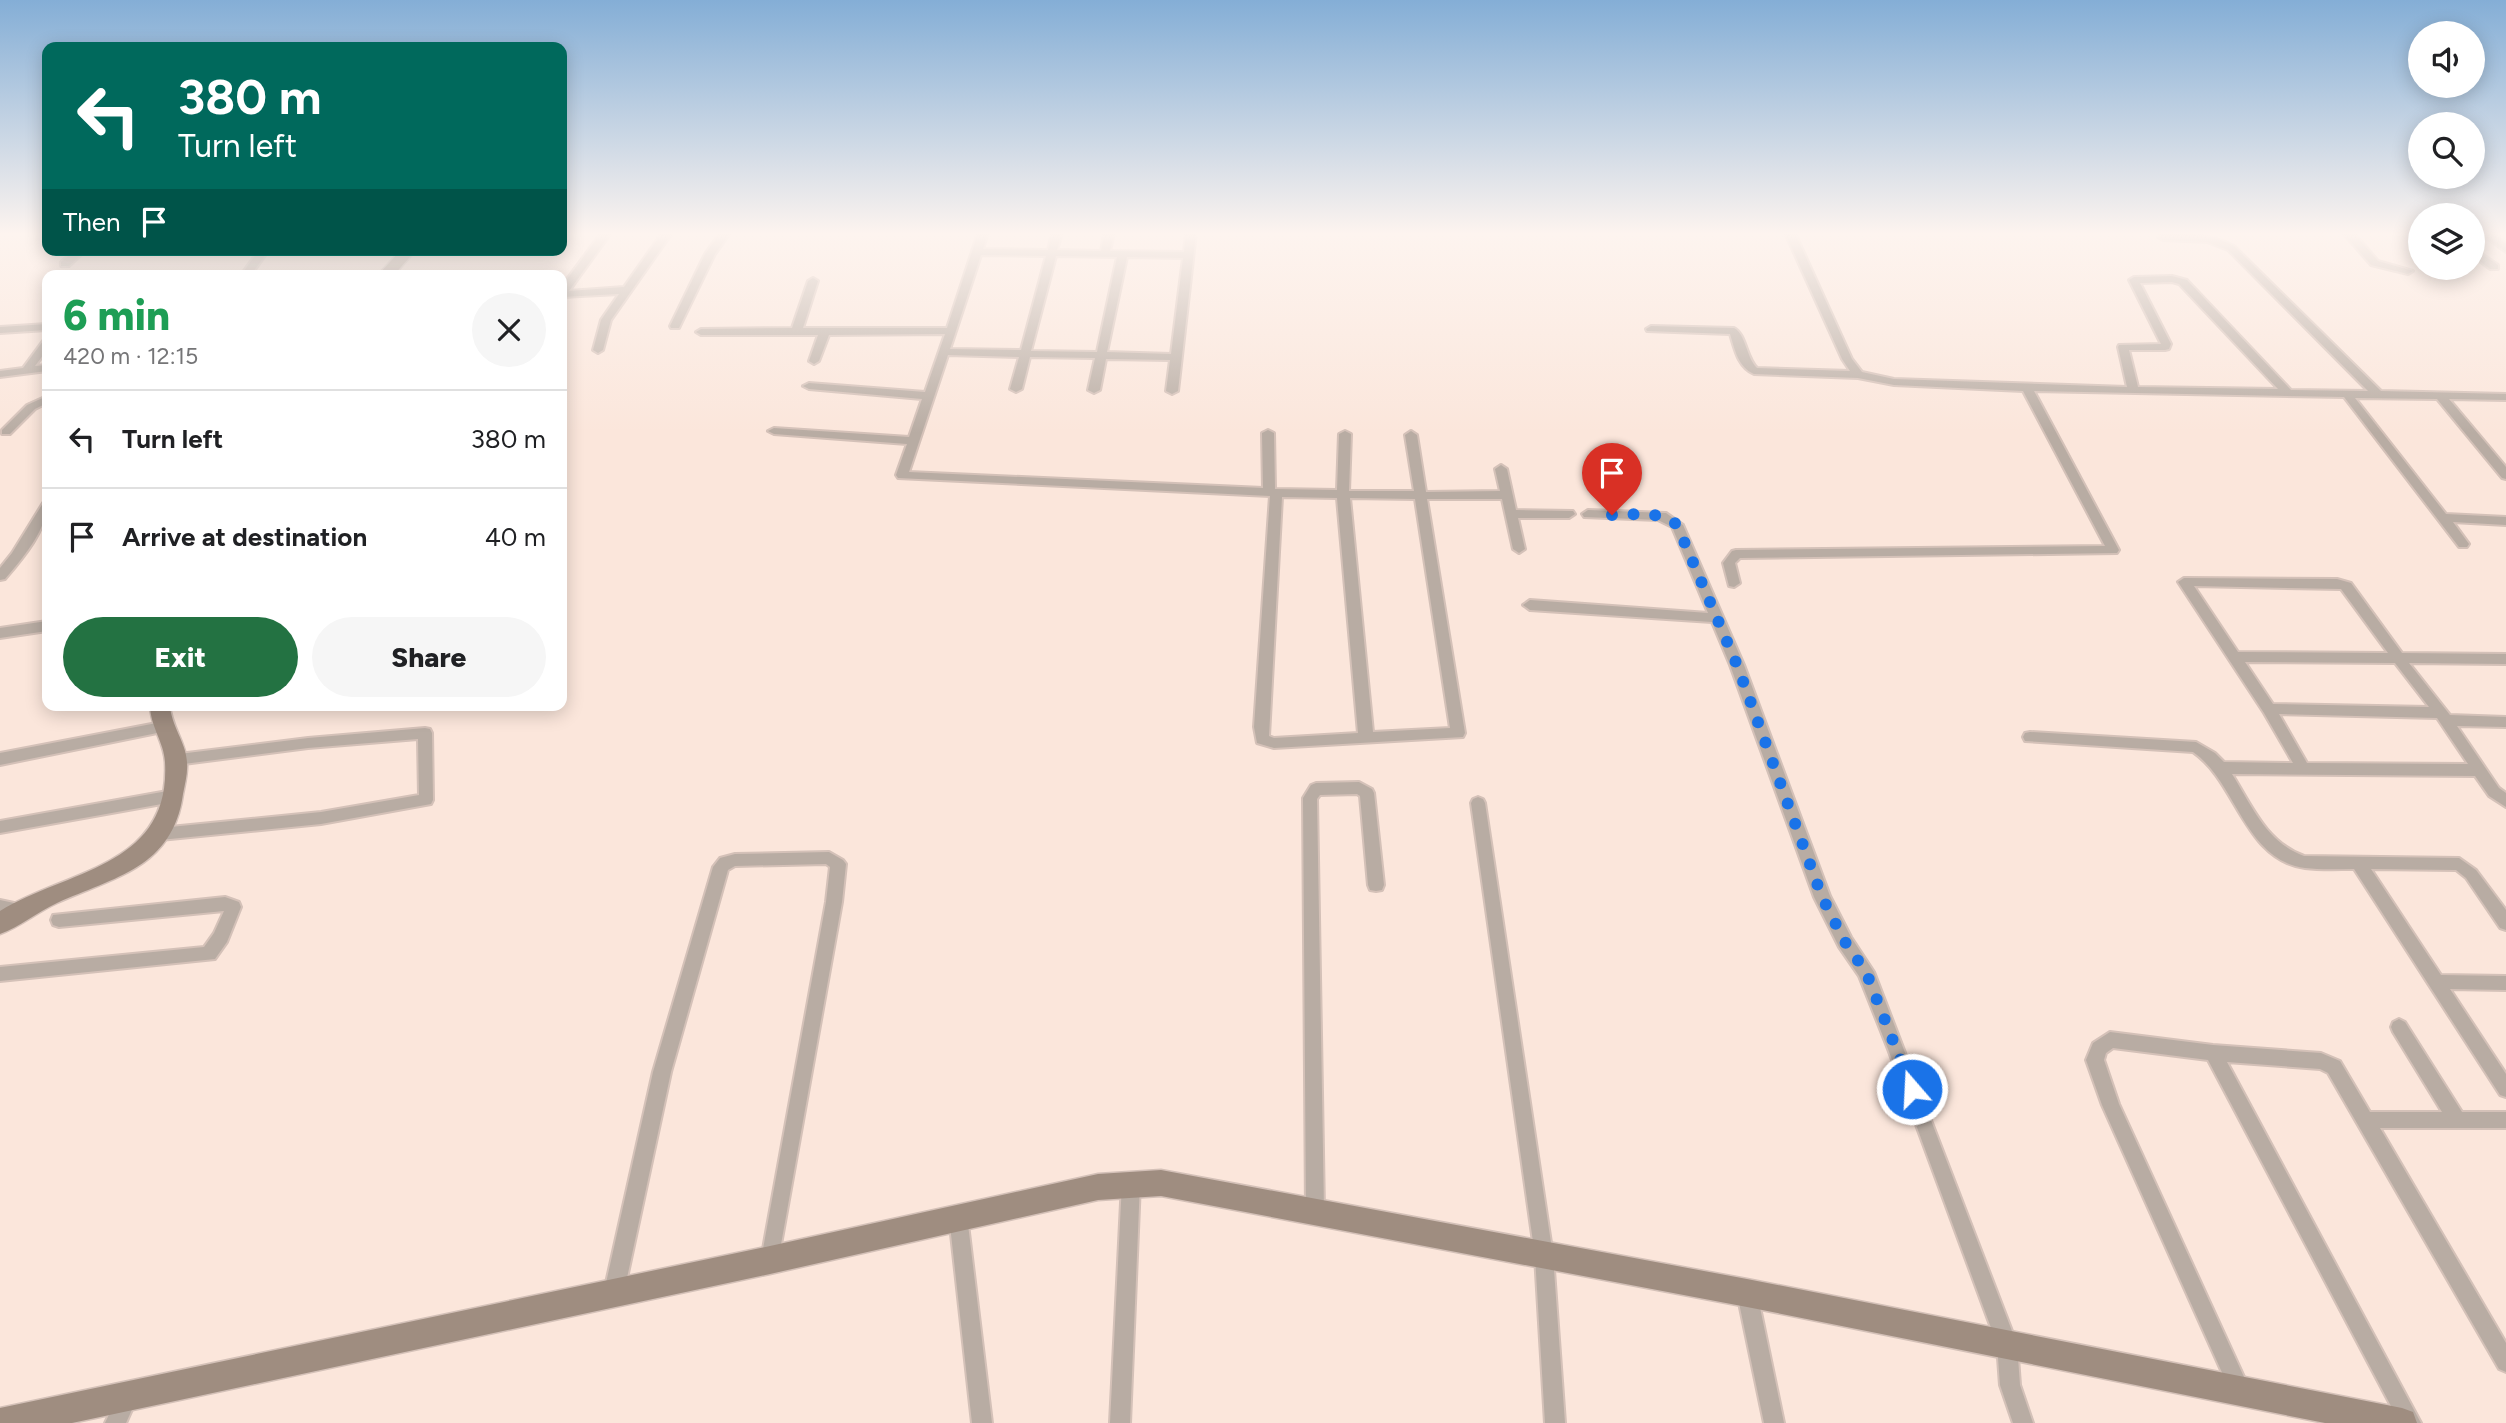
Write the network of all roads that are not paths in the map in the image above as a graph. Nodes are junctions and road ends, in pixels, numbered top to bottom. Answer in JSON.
{"nodes":[{"id":1,"x":620,"y":299,"type":"edge"},
{"id":2,"x":688,"y":299,"type":"edge"},
{"id":3,"x":807,"y":299,"type":"edge"},
{"id":4,"x":961,"y":299,"type":"edge"},
{"id":5,"x":1040,"y":299,"type":"edge"},
{"id":6,"x":1113,"y":299,"type":"edge"},
{"id":7,"x":1184,"y":299,"type":"edge"},
{"id":8,"x":1819,"y":299,"type":"edge"},
{"id":9,"x":2144,"y":299,"type":"edge"},
{"id":10,"x":2199,"y":299,"type":"edge"},
{"id":11,"x":2282,"y":299,"type":"edge"},
{"id":12,"x":675,"y":326,"type":"dead end"},
{"id":13,"x":42,"y":327,"type":"edge"},
{"id":14,"x":1651,"y":329,"type":"dead end"},
{"id":15,"x":0,"y":330,"type":"edge"},
{"id":16,"x":797,"y":330,"type":"junction"},
{"id":17,"x":825,"y":330,"type":"junction"},
{"id":18,"x":701,"y":331,"type":"dead end"},
{"id":19,"x":951,"y":331,"type":"junction"},
{"id":20,"x":42,"y":350,"type":"edge"},
{"id":21,"x":598,"y":350,"type":"dead end"},
{"id":22,"x":944,"y":352,"type":"junction"},
{"id":23,"x":1024,"y":354,"type":"junction"},
{"id":24,"x":1101,"y":356,"type":"junction"},
{"id":25,"x":1177,"y":357,"type":"junction"},
{"id":26,"x":814,"y":361,"type":"dead end"},
{"id":27,"x":42,"y":369,"type":"edge"},
{"id":28,"x":26,"y":371,"type":"junction"},
{"id":29,"x":0,"y":374,"type":"edge"},
{"id":30,"x":1858,"y":375,"type":"junction"},
{"id":31,"x":809,"y":386,"type":"dead end"},
{"id":32,"x":2027,"y":388,"type":"junction"},
{"id":33,"x":2133,"y":388,"type":"junction"},
{"id":34,"x":1016,"y":389,"type":"dead end"},
{"id":35,"x":1094,"y":390,"type":"dead end"},
{"id":36,"x":1172,"y":391,"type":"dead end"},
{"id":37,"x":2288,"y":393,"type":"junction"},
{"id":38,"x":2347,"y":393,"type":"junction"},
{"id":39,"x":2377,"y":394,"type":"junction"},
{"id":40,"x":928,"y":396,"type":"junction"},
{"id":41,"x":2440,"y":396,"type":"junction"},
{"id":42,"x":2506,"y":397,"type":"edge"},
{"id":43,"x":42,"y":402,"type":"edge"},
{"id":44,"x":774,"y":431,"type":"dead end"},
{"id":45,"x":6,"y":432,"type":"dead end"},
{"id":46,"x":1268,"y":433,"type":"dead end"},
{"id":47,"x":1345,"y":434,"type":"dead end"},
{"id":48,"x":1410,"y":435,"type":"dead end"},
{"id":49,"x":914,"y":441,"type":"junction"},
{"id":50,"x":1502,"y":469,"type":"dead end"},
{"id":51,"x":2506,"y":475,"type":"edge"},
{"id":52,"x":1273,"y":493,"type":"junction"},
{"id":53,"x":1343,"y":494,"type":"junction"},
{"id":54,"x":1507,"y":495,"type":"junction"},
{"id":55,"x":1421,"y":496,"type":"junction"},
{"id":56,"x":42,"y":514,"type":"edge"},
{"id":57,"x":1511,"y":514,"type":"junction"},
{"id":58,"x":1569,"y":514,"type":"dead end"},
{"id":59,"x":1588,"y":514,"type":"dead end"},
{"id":60,"x":2444,"y":518,"type":"junction"},
{"id":61,"x":2506,"y":521,"type":"edge"},
{"id":62,"x":2463,"y":544,"type":"dead end"},
{"id":63,"x":1519,"y":549,"type":"dead end"},
{"id":64,"x":0,"y":576,"type":"edge"},
{"id":65,"x":1734,"y":583,"type":"dead end"},
{"id":66,"x":1530,"y":605,"type":"dead end"},
{"id":67,"x":1718,"y":618,"type":"junction"},
{"id":68,"x":42,"y":627,"type":"edge"},
{"id":69,"x":0,"y":633,"type":"edge"},
{"id":70,"x":2235,"y":657,"type":"junction"},
{"id":71,"x":2399,"y":658,"type":"junction"},
{"id":72,"x":2506,"y":659,"type":"edge"},
{"id":73,"x":2269,"y":709,"type":"junction"},
{"id":74,"x":161,"y":716,"type":"edge"},
{"id":75,"x":2443,"y":716,"type":"junction"},
{"id":76,"x":2506,"y":722,"type":"edge"},
{"id":77,"x":2031,"y":737,"type":"dead end"},
{"id":78,"x":1366,"y":738,"type":"junction"},
{"id":79,"x":0,"y":759,"type":"edge"},
{"id":80,"x":176,"y":759,"type":"junction"},
{"id":81,"x":2218,"y":768,"type":"junction"},
{"id":82,"x":2304,"y":769,"type":"junction"},
{"id":83,"x":2480,"y":770,"type":"junction"},
{"id":84,"x":173,"y":796,"type":"junction"},
{"id":85,"x":2506,"y":801,"type":"edge"},
{"id":86,"x":1478,"y":803,"type":"dead end"},
{"id":87,"x":0,"y":827,"type":"edge"},
{"id":88,"x":160,"y":834,"type":"junction"},
{"id":89,"x":2358,"y":862,"type":"junction"},
{"id":90,"x":1376,"y":885,"type":"dead end"},
{"id":91,"x":11,"y":909,"type":"edge"},
{"id":92,"x":59,"y":920,"type":"dead end"},
{"id":93,"x":2506,"y":923,"type":"edge"},
{"id":94,"x":0,"y":924,"type":"edge"},
{"id":95,"x":0,"y":974,"type":"edge"},
{"id":96,"x":2436,"y":982,"type":"junction"},
{"id":97,"x":2506,"y":983,"type":"edge"},
{"id":98,"x":2399,"y":1027,"type":"dead end"},
{"id":99,"x":2213,"y":1053,"type":"junction"},
{"id":100,"x":2506,"y":1089,"type":"edge"},
{"id":101,"x":2506,"y":1120,"type":"edge"},
{"id":102,"x":2366,"y":1121,"type":"junction"},
{"id":103,"x":2458,"y":1121,"type":"junction"},
{"id":104,"x":1131,"y":1183,"type":"junction"},
{"id":105,"x":1315,"y":1212,"type":"junction"},
{"id":106,"x":958,"y":1216,"type":"junction"},
{"id":107,"x":1544,"y":1256,"type":"junction"},
{"id":108,"x":770,"y":1260,"type":"junction"},
{"id":109,"x":614,"y":1292,"type":"junction"},
{"id":110,"x":1747,"y":1293,"type":"junction"},
{"id":111,"x":2007,"y":1344,"type":"junction"},
{"id":112,"x":2506,"y":1362,"type":"edge"},
{"id":113,"x":2241,"y":1390,"type":"junction"},
{"id":114,"x":128,"y":1396,"type":"junction"},
{"id":115,"x":0,"y":1423,"type":"edge"},
{"id":116,"x":115,"y":1423,"type":"edge"},
{"id":117,"x":982,"y":1423,"type":"edge"},
{"id":118,"x":1120,"y":1423,"type":"edge"},
{"id":119,"x":1555,"y":1423,"type":"edge"},
{"id":120,"x":1774,"y":1423,"type":"edge"},
{"id":121,"x":2023,"y":1423,"type":"edge"},
{"id":122,"x":2402,"y":1423,"type":"edge"},
{"id":123,"x":2411,"y":1423,"type":"edge"}],
"edges":[{"from":1,"to":21,"type":"street"},
{"from":2,"to":12,"type":"street"},
{"from":3,"to":16,"type":"street"},
{"from":4,"to":19,"type":"street"},
{"from":5,"to":23,"type":"street"},
{"from":6,"to":24,"type":"street"},
{"from":7,"to":25,"type":"street"},
{"from":8,"to":30,"type":"street"},
{"from":9,"to":33,"type":"street"},
{"from":10,"to":37,"type":"street"},
{"from":11,"to":39,"type":"street"},
{"from":13,"to":15,"type":"street"},
{"from":14,"to":30,"type":"street"},
{"from":16,"to":17,"type":"street"},
{"from":16,"to":18,"type":"street"},
{"from":17,"to":19,"type":"street"},
{"from":17,"to":26,"type":"street"},
{"from":19,"to":22,"type":"street"},
{"from":20,"to":28,"type":"street"},
{"from":22,"to":23,"type":"street"},
{"from":22,"to":40,"type":"street"},
{"from":23,"to":24,"type":"street"},
{"from":23,"to":34,"type":"street"},
{"from":24,"to":25,"type":"street"},
{"from":24,"to":35,"type":"street"},
{"from":25,"to":36,"type":"street"},
{"from":27,"to":28,"type":"street"},
{"from":28,"to":29,"type":"street"},
{"from":30,"to":32,"type":"street"},
{"from":31,"to":40,"type":"street"},
{"from":32,"to":33,"type":"street"},
{"from":32,"to":65,"type":"street"},
{"from":33,"to":37,"type":"street"},
{"from":37,"to":38,"type":"street"},
{"from":38,"to":39,"type":"street"},
{"from":38,"to":60,"type":"street"},
{"from":39,"to":41,"type":"street"},
{"from":40,"to":49,"type":"street"},
{"from":41,"to":42,"type":"street"},
{"from":41,"to":51,"type":"street"},
{"from":43,"to":45,"type":"street"},
{"from":44,"to":49,"type":"street"},
{"from":46,"to":52,"type":"street"},
{"from":47,"to":53,"type":"street"},
{"from":48,"to":55,"type":"street"},
{"from":49,"to":52,"type":"street"},
{"from":50,"to":54,"type":"street"},
{"from":52,"to":53,"type":"street"},
{"from":52,"to":78,"type":"street"},
{"from":53,"to":55,"type":"street"},
{"from":53,"to":78,"type":"street"},
{"from":54,"to":55,"type":"street"},
{"from":54,"to":57,"type":"street"},
{"from":55,"to":78,"type":"street"},
{"from":56,"to":64,"type":"street"},
{"from":57,"to":58,"type":"street"},
{"from":57,"to":63,"type":"street"},
{"from":59,"to":67,"type":"street"},
{"from":60,"to":61,"type":"street"},
{"from":60,"to":62,"type":"street"},
{"from":66,"to":67,"type":"street"},
{"from":67,"to":111,"type":"street"},
{"from":68,"to":69,"type":"street"},
{"from":70,"to":71,"type":"street"},
{"from":70,"to":71,"type":"street"},
{"from":70,"to":73,"type":"street"},
{"from":71,"to":72,"type":"street"},
{"from":71,"to":75,"type":"street"},
{"from":73,"to":75,"type":"street"},
{"from":73,"to":82,"type":"street"},
{"from":74,"to":79,"type":"street"},
{"from":74,"to":80,"type":"main road"},
{"from":75,"to":76,"type":"street"},
{"from":75,"to":83,"type":"street"},
{"from":77,"to":81,"type":"street"},
{"from":80,"to":84,"type":"main road"},
{"from":80,"to":88,"type":"street"},
{"from":81,"to":82,"type":"street"},
{"from":81,"to":89,"type":"street"},
{"from":82,"to":83,"type":"street"},
{"from":83,"to":85,"type":"street"},
{"from":84,"to":87,"type":"street"},
{"from":84,"to":88,"type":"main road"},
{"from":86,"to":107,"type":"street"},
{"from":88,"to":91,"type":"main road"},
{"from":89,"to":93,"type":"street"},
{"from":89,"to":96,"type":"street"},
{"from":90,"to":105,"type":"street"},
{"from":91,"to":94,"type":"main road"},
{"from":92,"to":95,"type":"street"},
{"from":96,"to":97,"type":"street"},
{"from":96,"to":100,"type":"street"},
{"from":98,"to":103,"type":"street"},
{"from":99,"to":102,"type":"street"},
{"from":99,"to":113,"type":"street"},
{"from":99,"to":123,"type":"street"},
{"from":101,"to":103,"type":"street"},
{"from":102,"to":103,"type":"street"},
{"from":102,"to":112,"type":"street"},
{"from":104,"to":105,"type":"main road"},
{"from":104,"to":106,"type":"main road"},
{"from":104,"to":118,"type":"street"},
{"from":105,"to":107,"type":"main road"},
{"from":106,"to":108,"type":"main road"},
{"from":106,"to":117,"type":"street"},
{"from":107,"to":110,"type":"main road"},
{"from":107,"to":119,"type":"street"},
{"from":108,"to":109,"type":"main road"},
{"from":108,"to":109,"type":"street"},
{"from":109,"to":114,"type":"main road"},
{"from":110,"to":111,"type":"main road"},
{"from":110,"to":120,"type":"street"},
{"from":111,"to":113,"type":"main road"},
{"from":111,"to":121,"type":"street"},
{"from":113,"to":122,"type":"main road"},
{"from":114,"to":115,"type":"main road"},
{"from":114,"to":116,"type":"street"}]}
